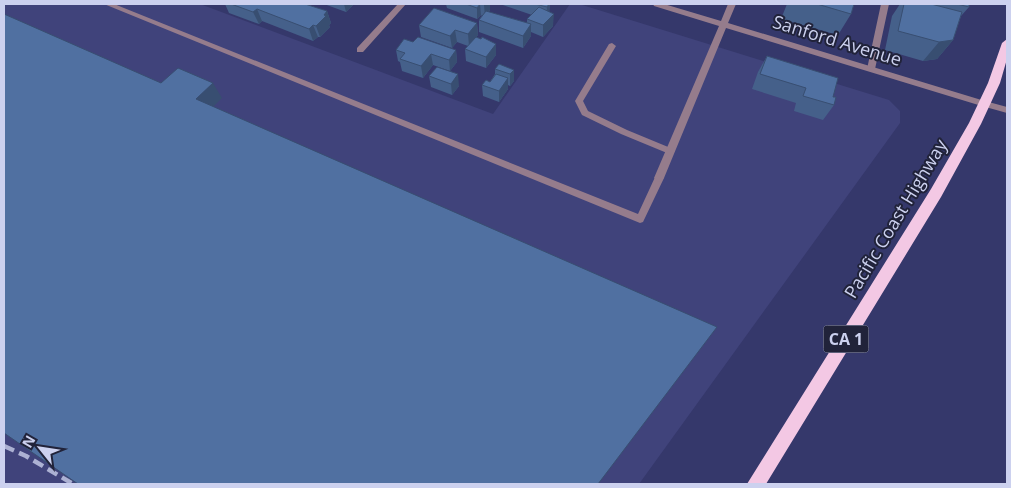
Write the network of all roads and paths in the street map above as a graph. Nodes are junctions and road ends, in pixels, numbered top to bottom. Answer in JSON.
{"nodes":[{"id":1,"x":108,"y":4,"type":"edge"},
{"id":2,"x":402,"y":4,"type":"edge"},
{"id":3,"x":657,"y":4,"type":"edge"},
{"id":4,"x":732,"y":4,"type":"edge"},
{"id":5,"x":885,"y":4,"type":"edge"},
{"id":6,"x":723,"y":24,"type":"junction"},
{"id":7,"x":1007,"y":43,"type":"edge"},
{"id":8,"x":612,"y":46,"type":"dead end"},
{"id":9,"x":360,"y":50,"type":"dead end"},
{"id":10,"x":870,"y":69,"type":"junction"},
{"id":11,"x":985,"y":104,"type":"junction"},
{"id":12,"x":1007,"y":110,"type":"edge"},
{"id":13,"x":670,"y":151,"type":"junction"},
{"id":14,"x":756,"y":484,"type":"edge"}],
"edges":[{"from":1,"to":13,"type":"street"},
{"from":2,"to":9,"type":"street"},
{"from":3,"to":6,"type":"street","name":"Sanford Avenue"},
{"from":4,"to":6,"type":"street"},
{"from":5,"to":10,"type":"street"},
{"from":6,"to":10,"type":"street","name":"Sanford Avenue"},
{"from":6,"to":13,"type":"street"},
{"from":7,"to":11,"type":"highway","name":"Pacific Coast Highway","number":"CA 1"},
{"from":8,"to":13,"type":"street"},
{"from":10,"to":11,"type":"street","name":"Sanford Avenue"},
{"from":11,"to":12,"type":"street","name":"Sanford Avenue"},
{"from":11,"to":14,"type":"highway","name":"Pacific Coast Highway","number":"CA 1"}]}
